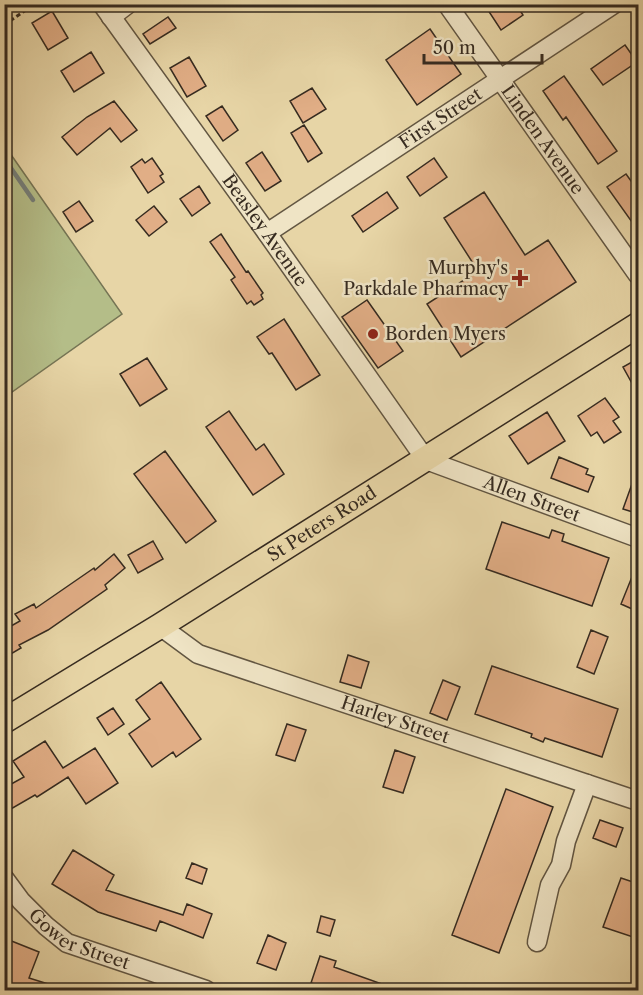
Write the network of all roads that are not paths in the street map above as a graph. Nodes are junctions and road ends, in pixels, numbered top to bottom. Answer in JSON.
{"nodes":[{"id":1,"x":128,"y":4,"type":"edge"},
{"id":2,"x":447,"y":4,"type":"edge"},
{"id":3,"x":614,"y":4,"type":"edge"},
{"id":4,"x":106,"y":10,"type":"edge"},
{"id":5,"x":500,"y":80,"type":"junction"},
{"id":6,"x":267,"y":233,"type":"junction"},
{"id":7,"x":639,"y":275,"type":"edge"},
{"id":8,"x":639,"y":325,"type":"edge"},
{"id":9,"x":426,"y":460,"type":"junction"},
{"id":10,"x":639,"y":538,"type":"edge"},
{"id":11,"x":160,"y":626,"type":"junction"},
{"id":12,"x":4,"y":721,"type":"edge"},
{"id":13,"x":587,"y":784,"type":"junction"},
{"id":14,"x":639,"y":801,"type":"edge"},
{"id":15,"x":4,"y":878,"type":"edge"},
{"id":16,"x":537,"y":942,"type":"dead end"},
{"id":17,"x":206,"y":990,"type":"edge"}],
"edges":[{"from":1,"to":4,"type":"street"},
{"from":2,"to":5,"type":"street","name":"Linden Avenue"},
{"from":3,"to":5,"type":"street","name":"First Street"},
{"from":4,"to":6,"type":"street","name":"Beasley Avenue"},
{"from":5,"to":6,"type":"street","name":"First Street"},
{"from":5,"to":7,"type":"street","name":"Linden Avenue"},
{"from":6,"to":9,"type":"street","name":"Beasley Avenue"},
{"from":8,"to":9,"type":"main road","name":"St Peters Road"},
{"from":9,"to":10,"type":"street","name":"Allen Street"},
{"from":9,"to":11,"type":"main road","name":"St Peters Road"},
{"from":11,"to":12,"type":"main road","name":"St Peters Road"},
{"from":11,"to":13,"type":"street","name":"Harley Street"},
{"from":13,"to":14,"type":"street","name":"Harley Street"},
{"from":13,"to":16,"type":"street"},
{"from":15,"to":17,"type":"street","name":"Gower Street"}]}
